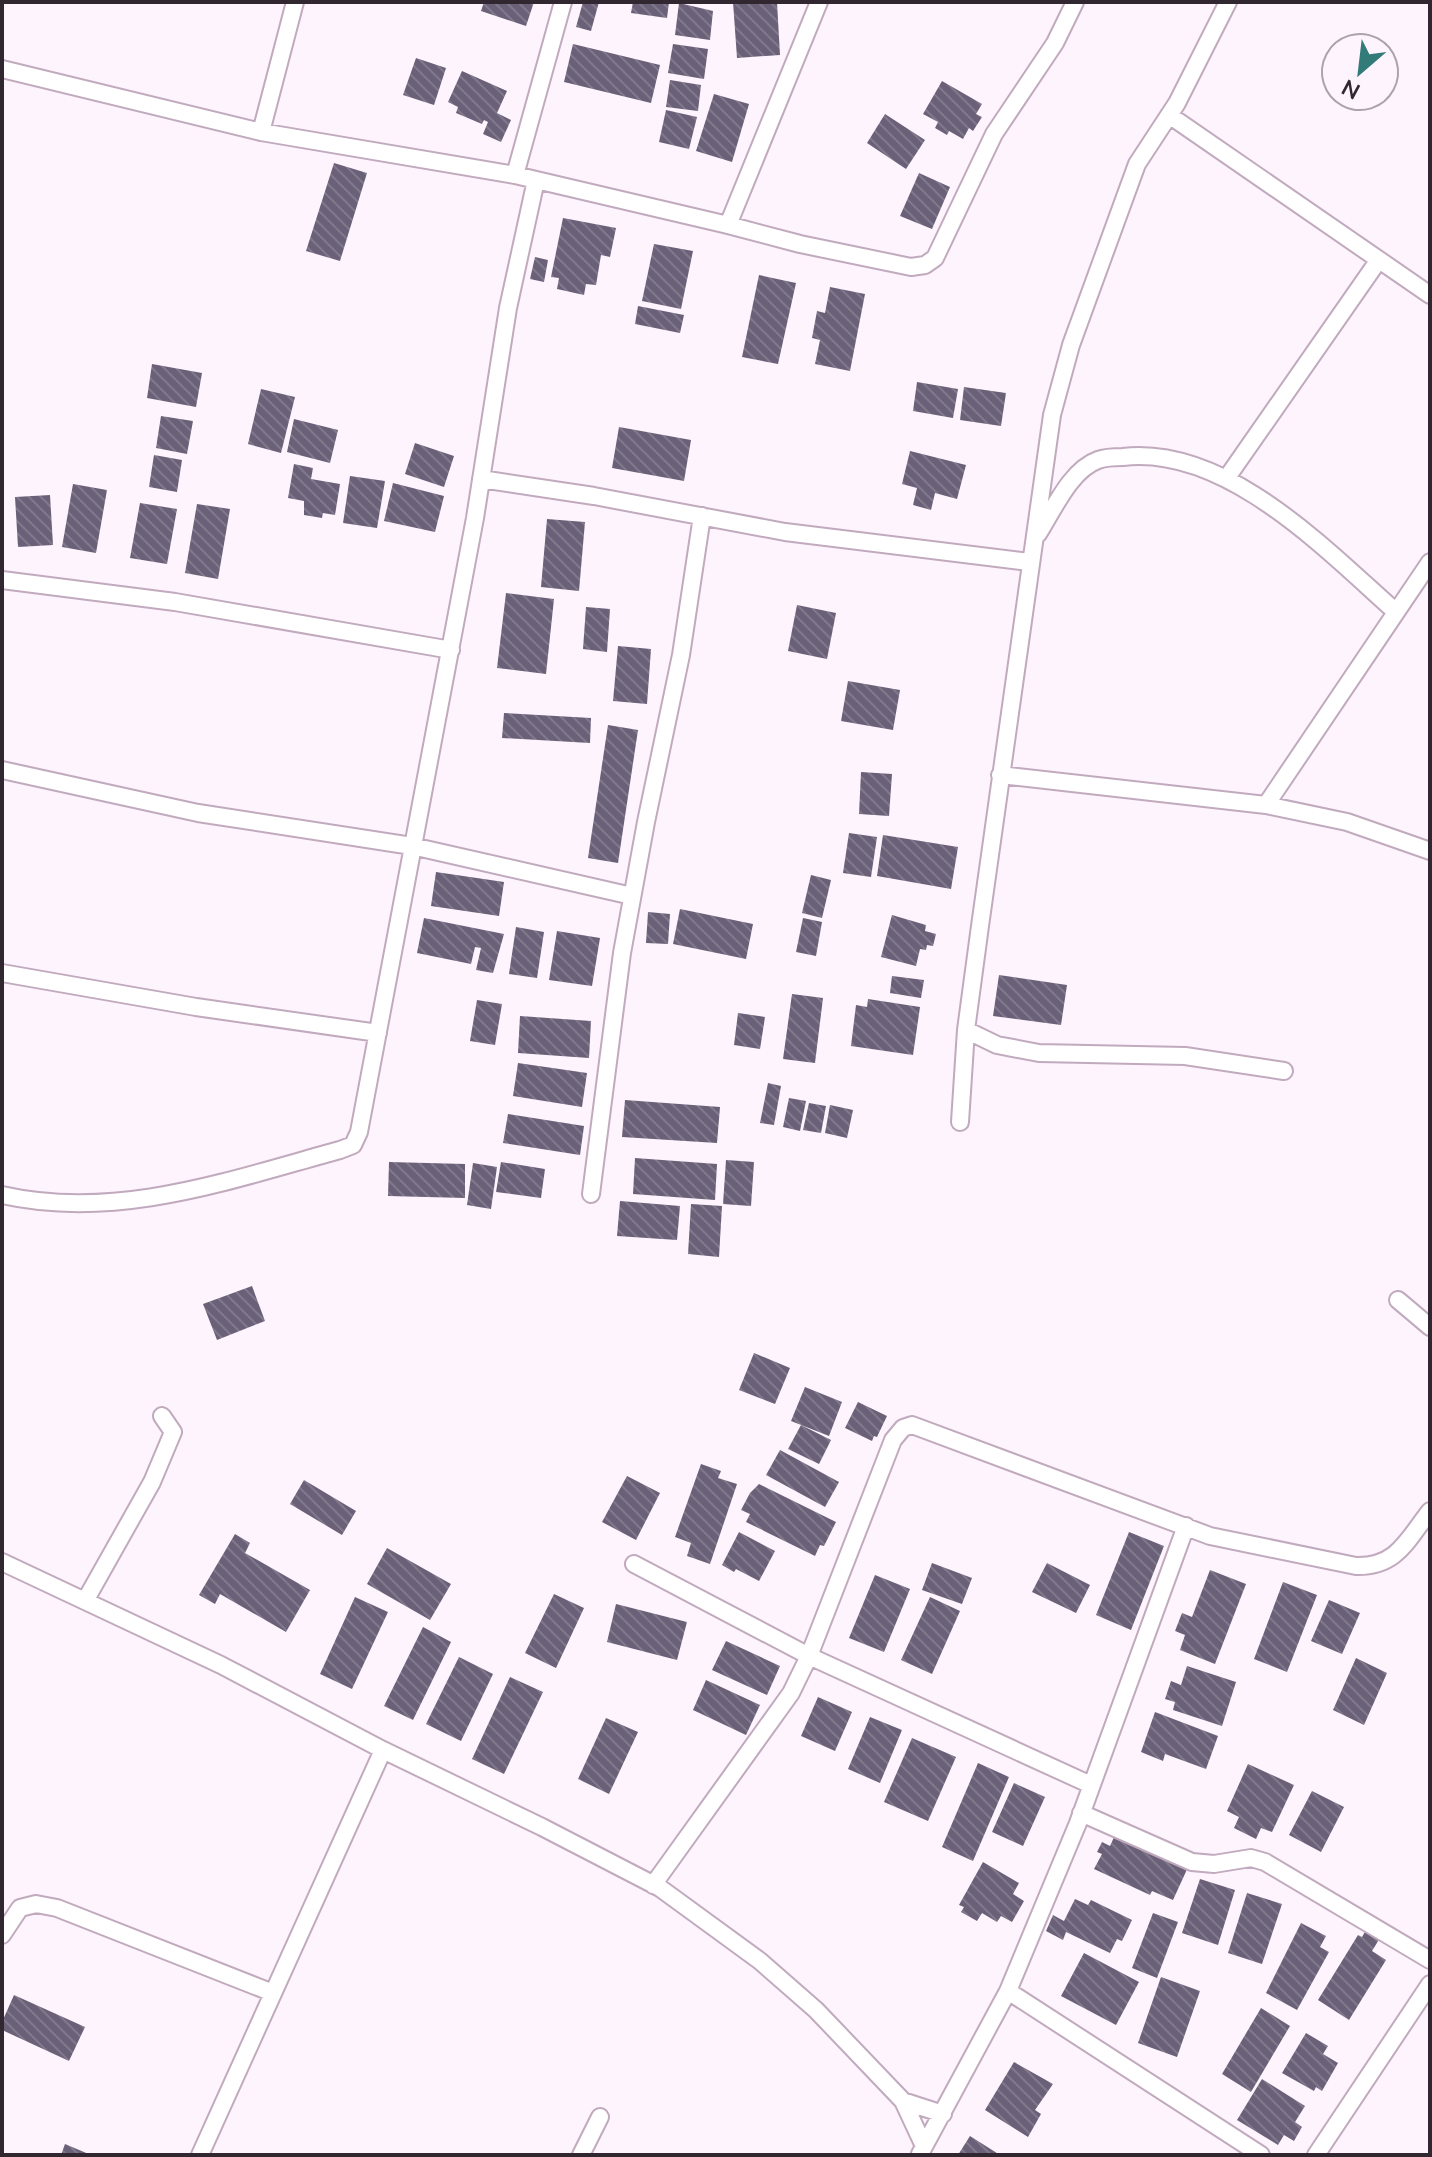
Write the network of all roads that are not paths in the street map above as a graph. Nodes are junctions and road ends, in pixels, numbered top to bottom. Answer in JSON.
{"nodes":[{"id":1,"x":295,"y":2,"type":"edge"},
{"id":2,"x":563,"y":2,"type":"edge"},
{"id":3,"x":819,"y":2,"type":"edge"},
{"id":4,"x":1075,"y":2,"type":"edge"},
{"id":5,"x":1228,"y":2,"type":"edge"},
{"id":6,"x":2,"y":69,"type":"edge"},
{"id":7,"x":1169,"y":115,"type":"junction"},
{"id":8,"x":261,"y":132,"type":"junction"},
{"id":9,"x":515,"y":175,"type":"junction"},
{"id":10,"x":536,"y":180,"type":"junction"},
{"id":11,"x":728,"y":225,"type":"junction"},
{"id":12,"x":1378,"y":261,"type":"junction"},
{"id":13,"x":1430,"y":295,"type":"edge"},
{"id":14,"x":481,"y":479,"type":"junction"},
{"id":15,"x":1226,"y":479,"type":"junction"},
{"id":16,"x":702,"y":516,"type":"junction"},
{"id":17,"x":1034,"y":539,"type":"junction"},
{"id":18,"x":1029,"y":562,"type":"junction"},
{"id":19,"x":1430,"y":562,"type":"edge"},
{"id":20,"x":2,"y":580,"type":"edge"},
{"id":21,"x":1396,"y":612,"type":"junction"},
{"id":22,"x":451,"y":650,"type":"junction"},
{"id":23,"x":2,"y":770,"type":"edge"},
{"id":24,"x":1000,"y":775,"type":"junction"},
{"id":25,"x":1266,"y":805,"type":"junction"},
{"id":26,"x":412,"y":846,"type":"junction"},
{"id":27,"x":1430,"y":851,"type":"edge"},
{"id":28,"x":632,"y":896,"type":"junction"},
{"id":29,"x":2,"y":973,"type":"edge"},
{"id":30,"x":966,"y":1030,"type":"junction"},
{"id":31,"x":378,"y":1033,"type":"junction"},
{"id":32,"x":1284,"y":1071,"type":"dead end"},
{"id":33,"x":960,"y":1122,"type":"dead end"},
{"id":34,"x":591,"y":1194,"type":"dead end"},
{"id":35,"x":2,"y":1195,"type":"edge"},
{"id":36,"x":1398,"y":1300,"type":"dead end"},
{"id":37,"x":1430,"y":1327,"type":"edge"},
{"id":38,"x":162,"y":1416,"type":"dead end"},
{"id":39,"x":1430,"y":1511,"type":"edge"},
{"id":40,"x":1186,"y":1526,"type":"junction"},
{"id":41,"x":2,"y":1562,"type":"edge"},
{"id":42,"x":634,"y":1564,"type":"dead end"},
{"id":43,"x":85,"y":1601,"type":"junction"},
{"id":44,"x":809,"y":1656,"type":"junction"},
{"id":45,"x":383,"y":1750,"type":"junction"},
{"id":46,"x":1091,"y":1785,"type":"junction"},
{"id":47,"x":1081,"y":1813,"type":"junction"},
{"id":48,"x":653,"y":1885,"type":"junction"},
{"id":49,"x":2,"y":1935,"type":"edge"},
{"id":50,"x":1430,"y":1960,"type":"edge"},
{"id":51,"x":1430,"y":1984,"type":"edge"},
{"id":52,"x":1008,"y":1991,"type":"junction"},
{"id":53,"x":273,"y":1993,"type":"junction"},
{"id":54,"x":903,"y":2101,"type":"junction"},
{"id":55,"x":943,"y":2114,"type":"junction"},
{"id":56,"x":600,"y":2117,"type":"dead end"},
{"id":57,"x":922,"y":2151,"type":"edge"},
{"id":58,"x":200,"y":2155,"type":"edge"},
{"id":59,"x":581,"y":2155,"type":"edge"},
{"id":60,"x":1261,"y":2155,"type":"edge"},
{"id":61,"x":1316,"y":2155,"type":"edge"}],
"edges":[{"from":1,"to":8,"type":"street"},
{"from":2,"to":9,"type":"street"},
{"from":3,"to":11,"type":"street"},
{"from":4,"to":11,"type":"street"},
{"from":5,"to":7,"type":"street"},
{"from":6,"to":8,"type":"street"},
{"from":7,"to":12,"type":"street"},
{"from":7,"to":17,"type":"street"},
{"from":8,"to":9,"type":"street"},
{"from":9,"to":10,"type":"street"},
{"from":10,"to":11,"type":"street"},
{"from":10,"to":14,"type":"street"},
{"from":12,"to":13,"type":"street"},
{"from":12,"to":15,"type":"street"},
{"from":14,"to":16,"type":"street"},
{"from":14,"to":22,"type":"street"},
{"from":15,"to":17,"type":"street"},
{"from":15,"to":21,"type":"street"},
{"from":16,"to":18,"type":"street"},
{"from":16,"to":28,"type":"street"},
{"from":17,"to":18,"type":"street"},
{"from":18,"to":24,"type":"street"},
{"from":19,"to":21,"type":"street"},
{"from":20,"to":22,"type":"street"},
{"from":21,"to":25,"type":"street"},
{"from":22,"to":26,"type":"street"},
{"from":23,"to":26,"type":"street"},
{"from":24,"to":25,"type":"street"},
{"from":24,"to":30,"type":"street"},
{"from":25,"to":27,"type":"street"},
{"from":26,"to":28,"type":"street"},
{"from":26,"to":31,"type":"street"},
{"from":28,"to":34,"type":"street"},
{"from":29,"to":31,"type":"street"},
{"from":30,"to":32,"type":"street"},
{"from":30,"to":33,"type":"street"},
{"from":31,"to":35,"type":"street"},
{"from":36,"to":37,"type":"street"},
{"from":38,"to":43,"type":"street"},
{"from":39,"to":40,"type":"street"},
{"from":40,"to":44,"type":"street"},
{"from":40,"to":46,"type":"street"},
{"from":41,"to":43,"type":"street"},
{"from":42,"to":44,"type":"street"},
{"from":43,"to":45,"type":"street"},
{"from":44,"to":46,"type":"street"},
{"from":44,"to":48,"type":"street"},
{"from":45,"to":48,"type":"street"},
{"from":45,"to":53,"type":"street"},
{"from":46,"to":47,"type":"street"},
{"from":47,"to":50,"type":"street"},
{"from":47,"to":52,"type":"street"},
{"from":48,"to":54,"type":"street"},
{"from":49,"to":53,"type":"street"},
{"from":51,"to":61,"type":"street"},
{"from":52,"to":55,"type":"street"},
{"from":52,"to":60,"type":"street"},
{"from":53,"to":58,"type":"street"},
{"from":54,"to":55,"type":"street"},
{"from":54,"to":57,"type":"street"},
{"from":55,"to":57,"type":"street"},
{"from":56,"to":59,"type":"street"}]}
